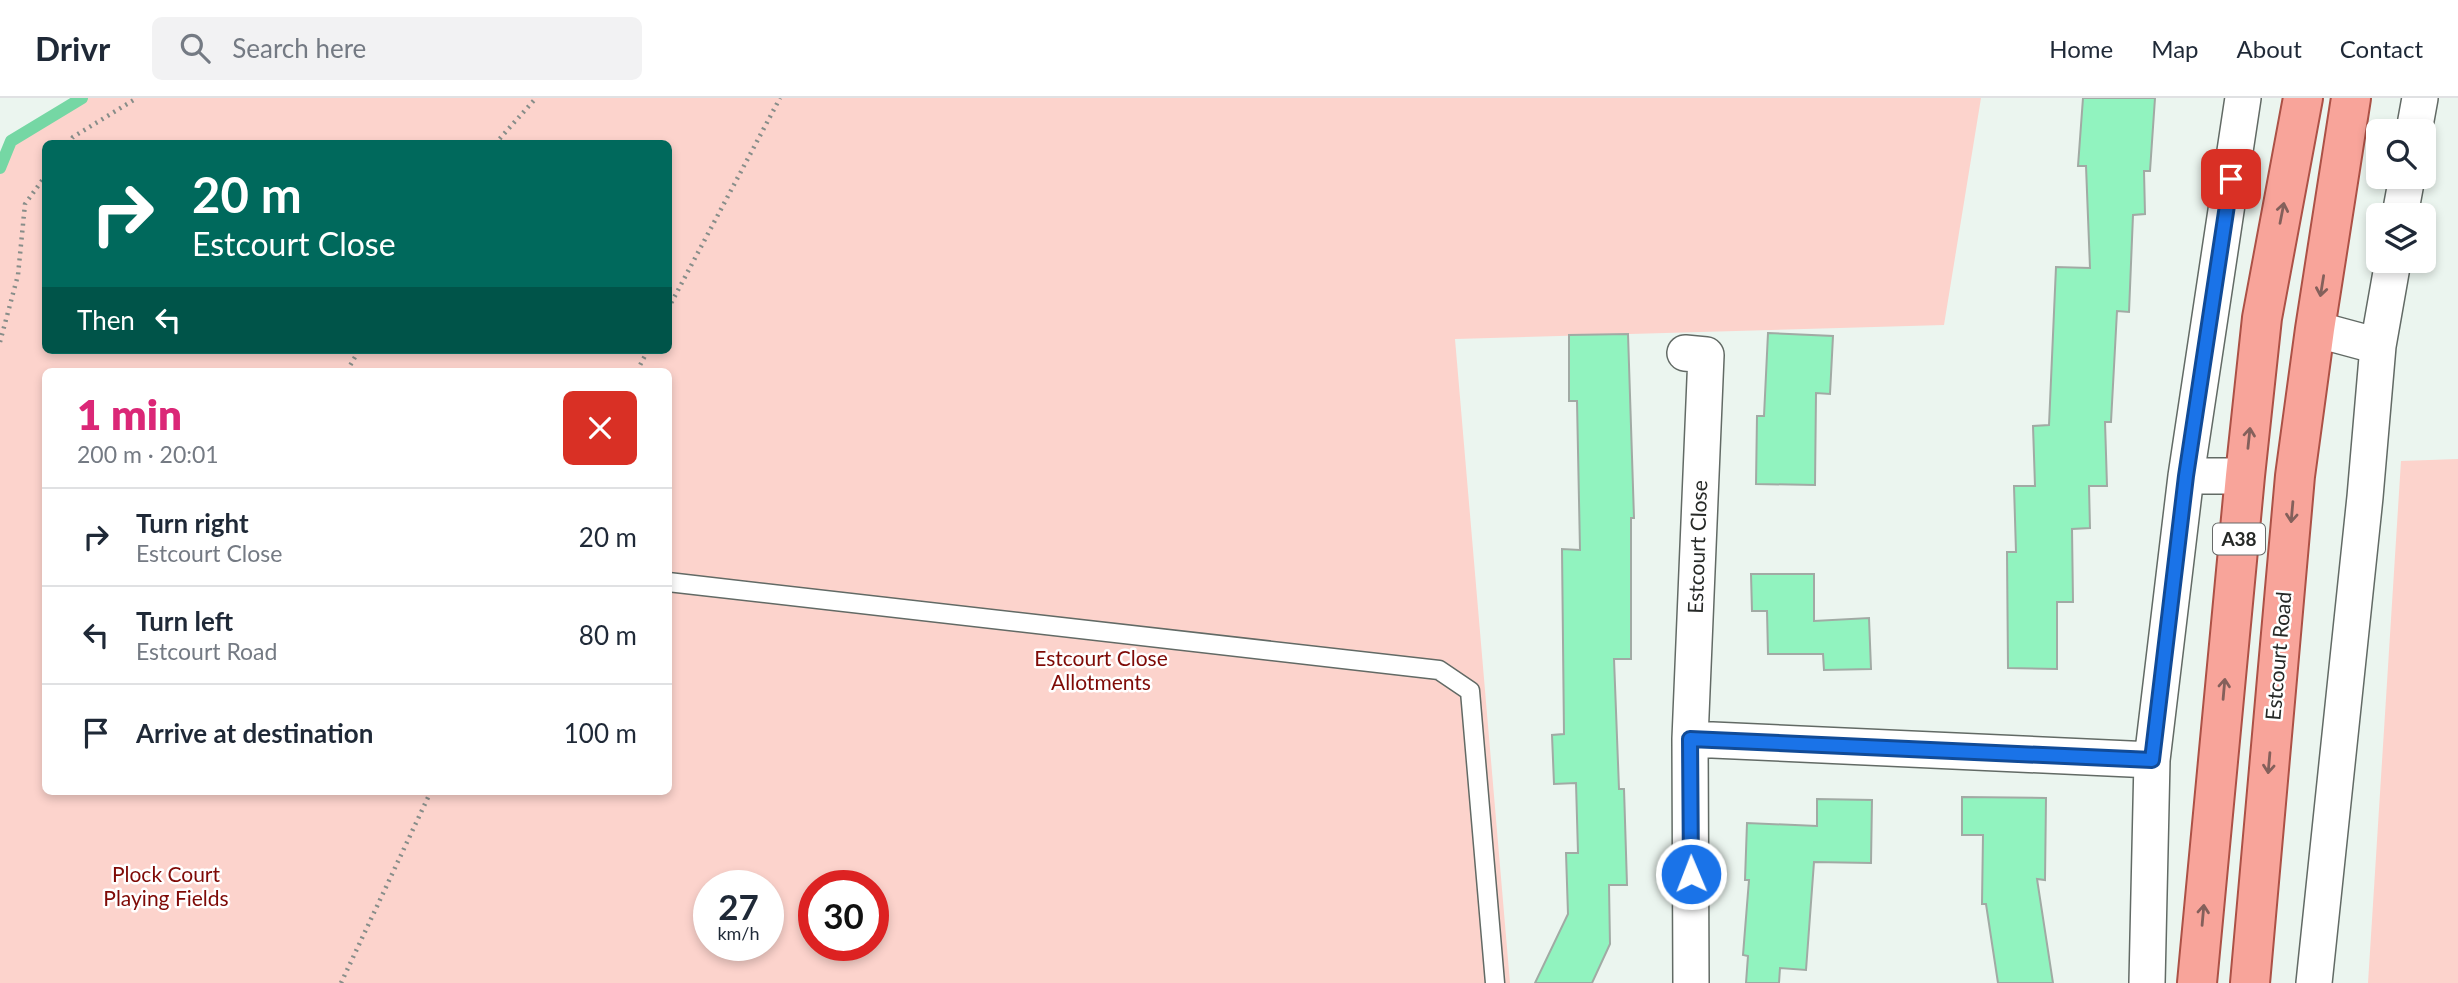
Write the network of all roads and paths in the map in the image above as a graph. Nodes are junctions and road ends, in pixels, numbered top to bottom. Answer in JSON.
{"nodes":[{"id":1,"x":137,"y":98,"type":"edge"},
{"id":2,"x":536,"y":98,"type":"edge"},
{"id":3,"x":779,"y":98,"type":"edge"},
{"id":4,"x":2243,"y":98,"type":"edge"},
{"id":5,"x":2303,"y":98,"type":"edge"},
{"id":6,"x":2351,"y":98,"type":"edge"},
{"id":7,"x":2420,"y":98,"type":"edge"},
{"id":8,"x":2416,"y":119,"type":"edge"},
{"id":9,"x":71,"y":140,"type":"edge"},
{"id":10,"x":499,"y":140,"type":"edge"},
{"id":11,"x":42,"y":181,"type":"edge"},
{"id":12,"x":2391,"y":273,"type":"edge"},
{"id":13,"x":672,"y":301,"type":"edge"},
{"id":14,"x":2315,"y":329,"type":"junction"},
{"id":15,"x":0,"y":342,"type":"edge"},
{"id":16,"x":2378,"y":346,"type":"junction"},
{"id":17,"x":1704,"y":353,"type":"dead end"},
{"id":18,"x":2186,"y":476,"type":"junction"},
{"id":19,"x":2245,"y":476,"type":"junction"},
{"id":20,"x":672,"y":582,"type":"edge"},
{"id":21,"x":1690,"y":739,"type":"junction"},
{"id":22,"x":2152,"y":760,"type":"junction"},
{"id":23,"x":429,"y":795,"type":"edge"},
{"id":24,"x":2147,"y":974,"type":"edge"},
{"id":25,"x":2197,"y":980,"type":"edge"},
{"id":26,"x":341,"y":983,"type":"edge"},
{"id":27,"x":1495,"y":983,"type":"edge"},
{"id":28,"x":1691,"y":983,"type":"edge"},
{"id":29,"x":2250,"y":983,"type":"edge"},
{"id":30,"x":2314,"y":983,"type":"edge"}],
"edges":[{"from":1,"to":9,"type":"path"},
{"from":2,"to":10,"type":"path"},
{"from":3,"to":13,"type":"path"},
{"from":4,"to":18,"type":"street"},
{"from":19,"to":5,"type":"main road","number":"A38","one_way":true},
{"from":6,"to":14,"type":"main road","name":"Estcourt Road","number":"A38","one_way":true},
{"from":7,"to":8,"type":"street"},
{"from":11,"to":15,"type":"path"},
{"from":12,"to":16,"type":"street"},
{"from":14,"to":16,"type":"street"},
{"from":14,"to":29,"type":"main road","name":"Estcourt Road","number":"A38","one_way":true},
{"from":16,"to":30,"type":"street"},
{"from":17,"to":21,"type":"street","name":"Estcourt Close"},
{"from":18,"to":19,"type":"street"},
{"from":18,"to":22,"type":"street"},
{"from":25,"to":19,"type":"main road","number":"A38","one_way":true},
{"from":20,"to":27,"type":"lane"},
{"from":21,"to":22,"type":"street"},
{"from":21,"to":28,"type":"street","name":"Estcourt Close"},
{"from":22,"to":24,"type":"street"},
{"from":23,"to":26,"type":"path"},
{"from":24,"to":25,"type":"street"}]}
